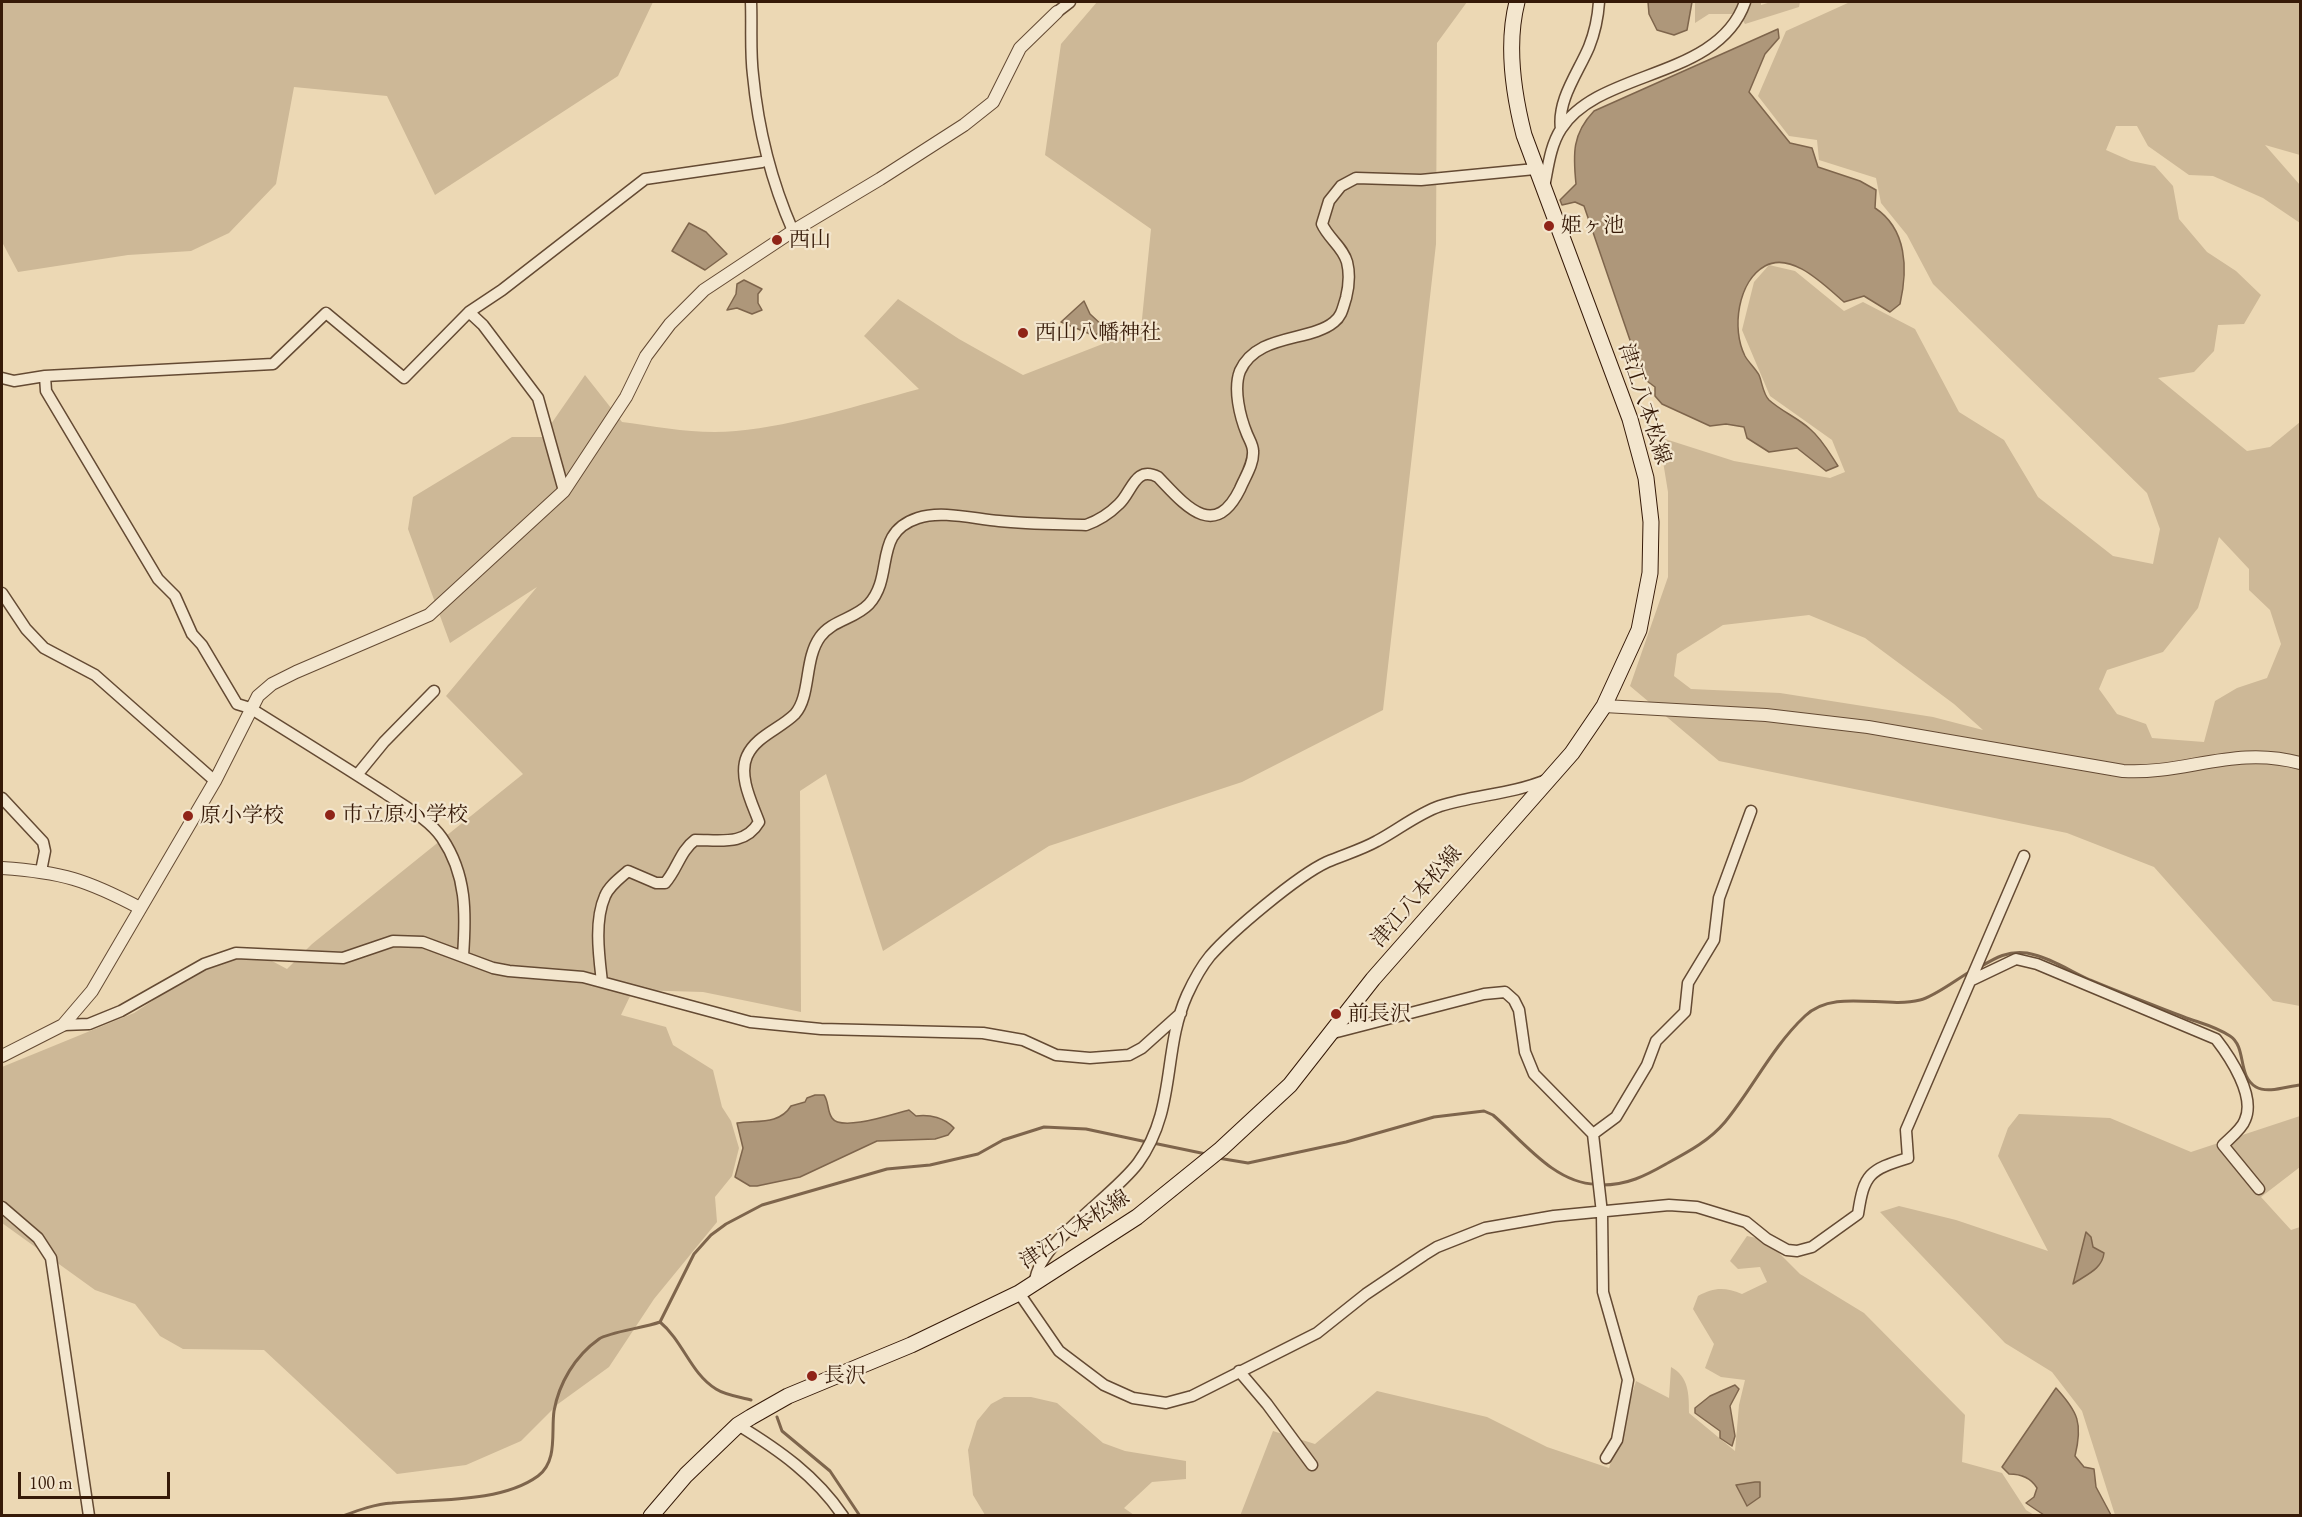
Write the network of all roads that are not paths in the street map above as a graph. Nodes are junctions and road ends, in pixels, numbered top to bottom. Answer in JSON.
{"nodes":[{"id":1,"x":751,"y":2,"type":"edge"},
{"id":2,"x":1070,"y":2,"type":"edge"},
{"id":3,"x":1517,"y":2,"type":"edge"},
{"id":4,"x":1599,"y":2,"type":"edge"},
{"id":5,"x":1745,"y":2,"type":"edge"},
{"id":6,"x":1057,"y":12,"type":"joint"},
{"id":7,"x":1561,"y":129,"type":"junction"},
{"id":8,"x":762,"y":162,"type":"dead end"},
{"id":9,"x":1534,"y":169,"type":"junction"},
{"id":10,"x":1543,"y":190,"type":"junction"},
{"id":11,"x":793,"y":231,"type":"junction"},
{"id":12,"x":469,"y":312,"type":"junction"},
{"id":13,"x":45,"y":376,"type":"junction"},
{"id":14,"x":2,"y":378,"type":"edge"},
{"id":15,"x":564,"y":491,"type":"junction"},
{"id":16,"x":2,"y":593,"type":"edge"},
{"id":17,"x":434,"y":691,"type":"dead end"},
{"id":18,"x":1604,"y":706,"type":"junction"},
{"id":19,"x":250,"y":708,"type":"junction"},
{"id":20,"x":2301,"y":763,"type":"edge"},
{"id":21,"x":357,"y":775,"type":"junction"},
{"id":22,"x":1549,"y":779,"type":"junction"},
{"id":23,"x":215,"y":781,"type":"junction"},
{"id":24,"x":2,"y":798,"type":"edge"},
{"id":25,"x":1751,"y":811,"type":"dead end"},
{"id":26,"x":2024,"y":856,"type":"dead end"},
{"id":27,"x":2,"y":868,"type":"edge"},
{"id":28,"x":41,"y":871,"type":"junction"},
{"id":29,"x":140,"y":908,"type":"junction"},
{"id":30,"x":463,"y":956,"type":"junction"},
{"id":31,"x":1972,"y":980,"type":"junction"},
{"id":32,"x":602,"y":982,"type":"junction"},
{"id":33,"x":1180,"y":1013,"type":"junction"},
{"id":34,"x":63,"y":1025,"type":"junction"},
{"id":35,"x":1333,"y":1033,"type":"junction"},
{"id":36,"x":2,"y":1056,"type":"edge"},
{"id":37,"x":1593,"y":1134,"type":"junction"},
{"id":38,"x":2259,"y":1189,"type":"dead end"},
{"id":39,"x":2,"y":1207,"type":"edge"},
{"id":40,"x":1602,"y":1213,"type":"junction"},
{"id":41,"x":1035,"y":1281,"type":"junction"},
{"id":42,"x":1019,"y":1293,"type":"junction"},
{"id":43,"x":1239,"y":1371,"type":"junction"},
{"id":44,"x":738,"y":1425,"type":"junction"},
{"id":45,"x":1606,"y":1458,"type":"dead end"},
{"id":46,"x":1312,"y":1466,"type":"dead end"},
{"id":47,"x":89,"y":1515,"type":"edge"},
{"id":48,"x":651,"y":1515,"type":"edge"},
{"id":49,"x":843,"y":1515,"type":"edge"}],
"edges":[{"from":1,"to":11,"type":"street"},
{"from":2,"to":6,"type":"street"},
{"from":3,"to":9,"type":"main road","name":"津江八本松線"},
{"from":4,"to":7,"type":"street"},
{"from":5,"to":7,"type":"street"},
{"from":6,"to":11,"type":"street"},
{"from":7,"to":10,"type":"street"},
{"from":8,"to":12,"type":"street"},
{"from":9,"to":10,"type":"main road","name":"津江八本松線"},
{"from":9,"to":32,"type":"street"},
{"from":10,"to":18,"type":"main road","name":"津江八本松線"},
{"from":11,"to":15,"type":"street"},
{"from":12,"to":13,"type":"street"},
{"from":12,"to":15,"type":"street"},
{"from":13,"to":14,"type":"street"},
{"from":13,"to":19,"type":"street"},
{"from":15,"to":19,"type":"street"},
{"from":16,"to":23,"type":"street"},
{"from":17,"to":21,"type":"street"},
{"from":18,"to":20,"type":"street"},
{"from":18,"to":22,"type":"main road","name":"津江八本松線"},
{"from":19,"to":21,"type":"street"},
{"from":19,"to":23,"type":"street"},
{"from":21,"to":30,"type":"street"},
{"from":22,"to":33,"type":"street"},
{"from":22,"to":35,"type":"main road","name":"津江八本松線"},
{"from":23,"to":29,"type":"street"},
{"from":24,"to":28,"type":"street"},
{"from":25,"to":37,"type":"street"},
{"from":26,"to":31,"type":"street"},
{"from":27,"to":28,"type":"street"},
{"from":28,"to":29,"type":"street"},
{"from":29,"to":34,"type":"street"},
{"from":30,"to":32,"type":"street"},
{"from":30,"to":34,"type":"street"},
{"from":31,"to":38,"type":"street"},
{"from":31,"to":40,"type":"street"},
{"from":32,"to":33,"type":"street"},
{"from":33,"to":41,"type":"street"},
{"from":34,"to":36,"type":"street"},
{"from":35,"to":37,"type":"street"},
{"from":35,"to":41,"type":"main road","name":"津江八本松線"},
{"from":37,"to":40,"type":"street"},
{"from":39,"to":47,"type":"street"},
{"from":40,"to":43,"type":"street"},
{"from":40,"to":45,"type":"street"},
{"from":41,"to":42,"type":"main road","name":"津江八本松線"},
{"from":42,"to":43,"type":"street"},
{"from":42,"to":44,"type":"main road","name":"津江八本松線"},
{"from":43,"to":46,"type":"street"},
{"from":44,"to":48,"type":"main road","name":"津江八本松線"},
{"from":44,"to":49,"type":"street"}]}
